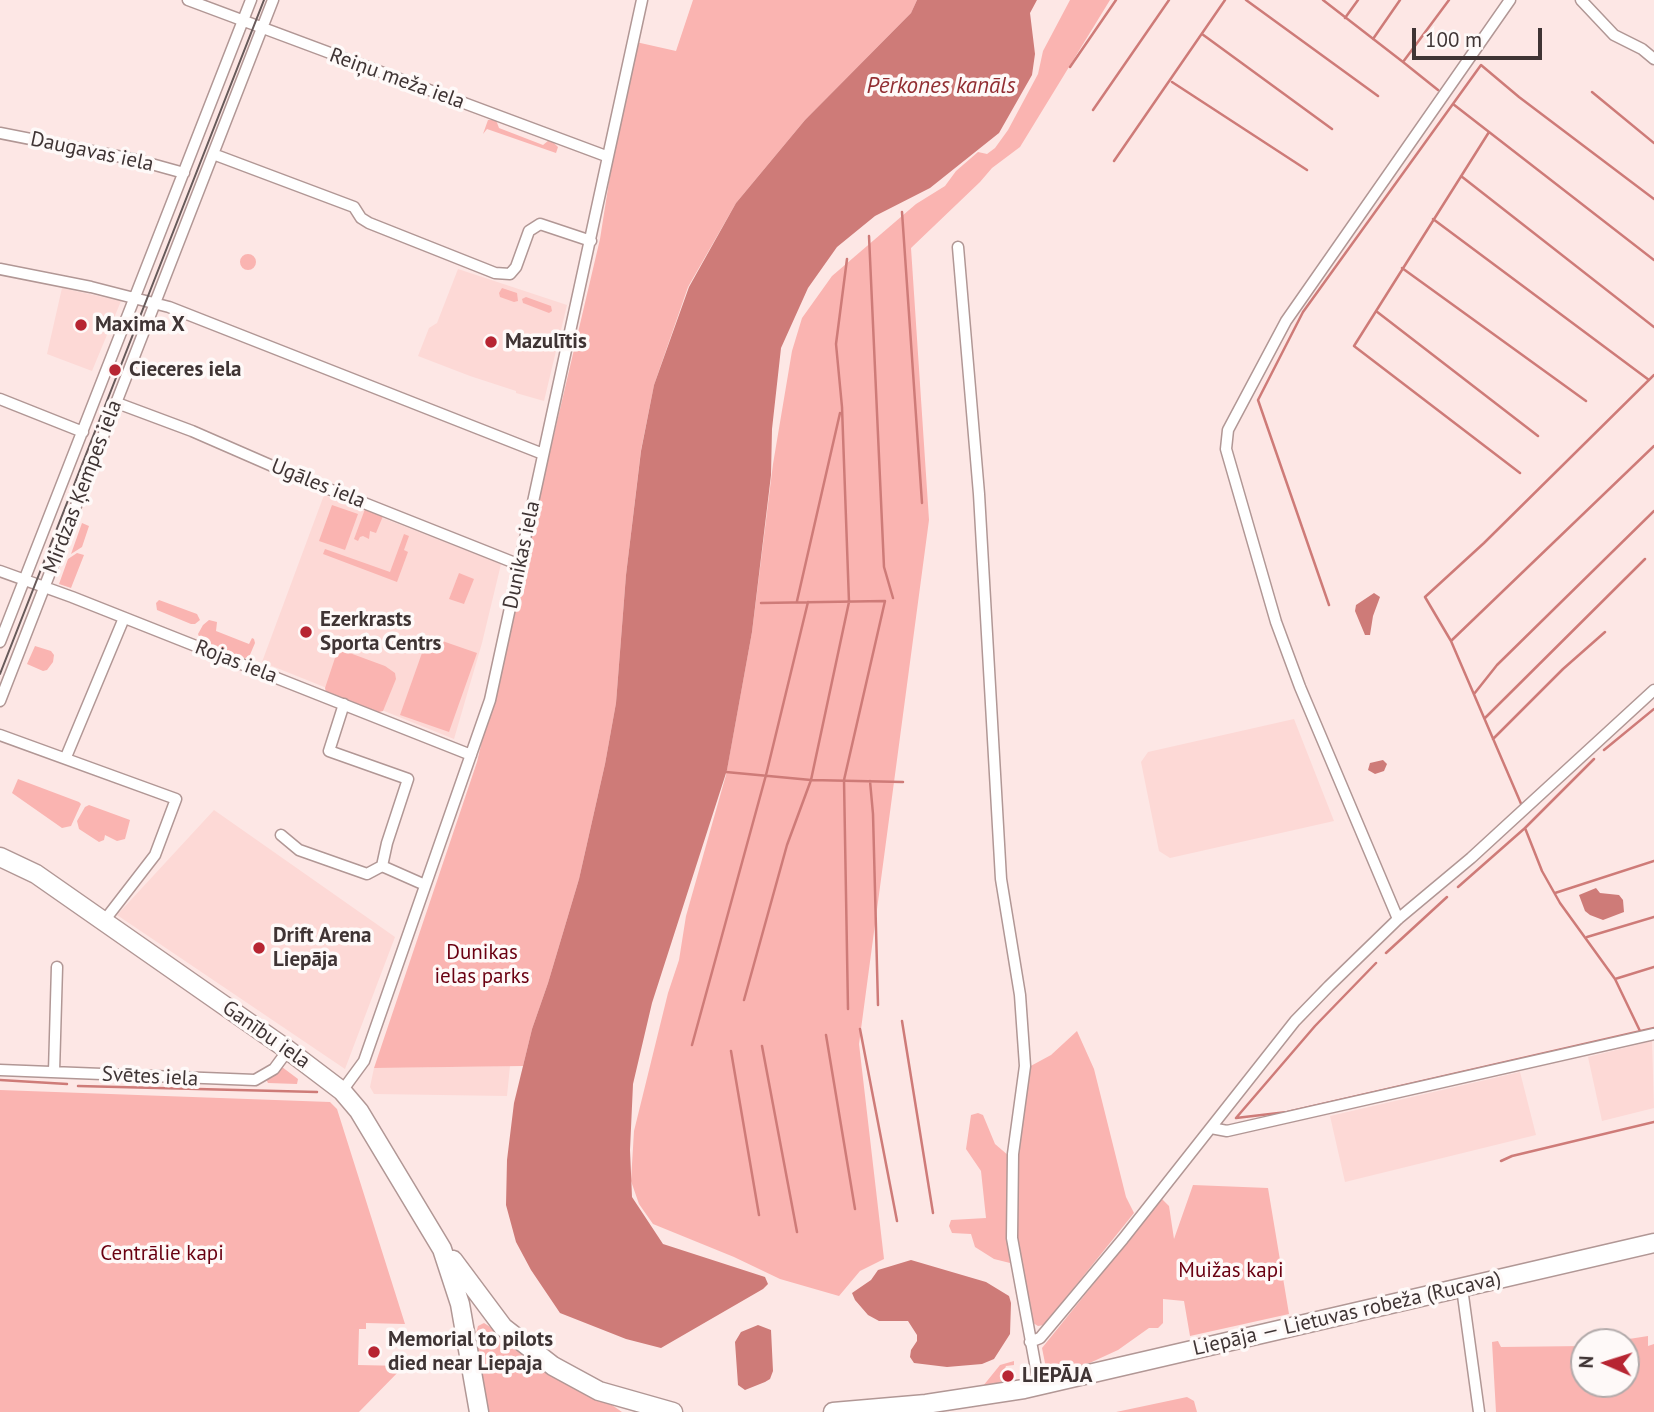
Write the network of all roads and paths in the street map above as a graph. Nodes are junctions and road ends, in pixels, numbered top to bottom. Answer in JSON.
{"nodes":[{"id":1,"x":188,"y":0,"type":"edge"},
{"id":2,"x":251,"y":0,"type":"edge"},
{"id":3,"x":273,"y":0,"type":"edge"},
{"id":4,"x":642,"y":0,"type":"edge"},
{"id":5,"x":1510,"y":0,"type":"edge"},
{"id":6,"x":1581,"y":0,"type":"edge"},
{"id":7,"x":243,"y":22,"type":"junction"},
{"id":8,"x":262,"y":29,"type":"junction"},
{"id":9,"x":1654,"y":60,"type":"edge"},
{"id":10,"x":0,"y":133,"type":"edge"},
{"id":11,"x":214,"y":154,"type":"junction"},
{"id":12,"x":606,"y":156,"type":"junction"},
{"id":13,"x":184,"y":173,"type":"junction"},
{"id":14,"x":591,"y":241,"type":"junction"},
{"id":15,"x":958,"y":247,"type":"dead end"},
{"id":16,"x":0,"y":269,"type":"edge"},
{"id":17,"x":134,"y":299,"type":"junction"},
{"id":18,"x":155,"y":304,"type":"junction"},
{"id":19,"x":0,"y":399,"type":"edge"},
{"id":20,"x":117,"y":404,"type":"junction"},
{"id":21,"x":82,"y":432,"type":"junction"},
{"id":22,"x":542,"y":454,"type":"junction"},
{"id":23,"x":520,"y":565,"type":"junction"},
{"id":24,"x":0,"y":571,"type":"edge"},
{"id":25,"x":24,"y":578,"type":"junction"},
{"id":26,"x":44,"y":586,"type":"junction"},
{"id":27,"x":124,"y":618,"type":"junction"},
{"id":28,"x":0,"y":642,"type":"edge"},
{"id":29,"x":1654,"y":690,"type":"edge"},
{"id":30,"x":0,"y":701,"type":"edge"},
{"id":31,"x":344,"y":704,"type":"junction"},
{"id":32,"x":0,"y":735,"type":"edge"},
{"id":33,"x":471,"y":755,"type":"junction"},
{"id":34,"x":66,"y":757,"type":"junction"},
{"id":35,"x":281,"y":835,"type":"dead end"},
{"id":36,"x":0,"y":847,"type":"edge"},
{"id":37,"x":0,"y":857,"type":"edge"},
{"id":38,"x":382,"y":866,"type":"junction"},
{"id":39,"x":36,"y":874,"type":"junction"},
{"id":40,"x":425,"y":885,"type":"junction"},
{"id":41,"x":1398,"y":919,"type":"junction"},
{"id":42,"x":104,"y":921,"type":"junction"},
{"id":43,"x":57,"y":967,"type":"dead end"},
{"id":44,"x":1654,"y":1034,"type":"edge"},
{"id":45,"x":288,"y":1050,"type":"junction"},
{"id":46,"x":0,"y":1070,"type":"edge"},
{"id":47,"x":54,"y":1072,"type":"junction"},
{"id":48,"x":342,"y":1091,"type":"junction"},
{"id":49,"x":1211,"y":1128,"type":"junction"},
{"id":50,"x":1654,"y":1243,"type":"edge"},
{"id":51,"x":442,"y":1248,"type":"junction"},
{"id":52,"x":1462,"y":1287,"type":"junction"},
{"id":53,"x":503,"y":1327,"type":"junction"},
{"id":54,"x":1030,"y":1342,"type":"junction"},
{"id":55,"x":468,"y":1343,"type":"junction"},
{"id":56,"x":1040,"y":1385,"type":"junction"},
{"id":57,"x":599,"y":1391,"type":"junction"},
{"id":58,"x":479,"y":1412,"type":"edge"},
{"id":59,"x":630,"y":1412,"type":"edge"},
{"id":60,"x":673,"y":1412,"type":"edge"},
{"id":61,"x":833,"y":1412,"type":"edge"},
{"id":62,"x":1479,"y":1412,"type":"edge"}],
"edges":[{"from":1,"to":7,"type":"street","name":"Reiņu meža iela"},
{"from":2,"to":7,"type":"street","name":"Mirdzas Ķempes iela"},
{"from":3,"to":8,"type":"street","name":"Mirdzas Ķempes iela"},
{"from":4,"to":12,"type":"street","name":"Dunikas iela"},
{"from":5,"to":41,"type":"street"},
{"from":6,"to":9,"type":"street"},
{"from":7,"to":8,"type":"street","name":"Reiņu meža iela"},
{"from":7,"to":13,"type":"street","name":"Mirdzas Ķempes iela"},
{"from":8,"to":11,"type":"street","name":"Mirdzas Ķempes iela"},
{"from":8,"to":12,"type":"street","name":"Reiņu meža iela"},
{"from":10,"to":13,"type":"street","name":"Daugavas iela"},
{"from":11,"to":14,"type":"street"},
{"from":11,"to":18,"type":"street","name":"Mirdzas Ķempes iela"},
{"from":12,"to":14,"type":"street","name":"Dunikas iela"},
{"from":13,"to":17,"type":"street","name":"Mirdzas Ķempes iela"},
{"from":14,"to":22,"type":"street","name":"Dunikas iela"},
{"from":15,"to":54,"type":"street"},
{"from":16,"to":17,"type":"street"},
{"from":17,"to":18,"type":"street"},
{"from":17,"to":21,"type":"street","name":"Mirdzas Ķempes iela"},
{"from":18,"to":20,"type":"street","name":"Mirdzas Ķempes iela"},
{"from":18,"to":22,"type":"street"},
{"from":19,"to":21,"type":"street"},
{"from":20,"to":23,"type":"street","name":"Ugāles iela"},
{"from":20,"to":26,"type":"street","name":"Mirdzas Ķempes iela"},
{"from":21,"to":25,"type":"street","name":"Mirdzas Ķempes iela"},
{"from":22,"to":23,"type":"street","name":"Dunikas iela"},
{"from":23,"to":33,"type":"street","name":"Dunikas iela"},
{"from":24,"to":25,"type":"street","name":"Rojas iela"},
{"from":25,"to":26,"type":"street","name":"Rojas iela"},
{"from":25,"to":28,"type":"street","name":"Mirdzas Ķempes iela"},
{"from":26,"to":27,"type":"street","name":"Rojas iela"},
{"from":26,"to":30,"type":"street","name":"Mirdzas Ķempes iela"},
{"from":27,"to":31,"type":"street","name":"Rojas iela"},
{"from":27,"to":34,"type":"street"},
{"from":29,"to":41,"type":"street"},
{"from":31,"to":33,"type":"street","name":"Rojas iela"},
{"from":31,"to":38,"type":"street"},
{"from":32,"to":34,"type":"street"},
{"from":33,"to":40,"type":"street","name":"Dunikas iela"},
{"from":34,"to":42,"type":"street"},
{"from":35,"to":38,"type":"street"},
{"from":36,"to":39,"type":"highway","name":"Ganību iela"},
{"from":37,"to":39,"type":"highway","name":"Ganību iela"},
{"from":38,"to":40,"type":"street"},
{"from":39,"to":42,"type":"highway","name":"Ganību iela"},
{"from":40,"to":48,"type":"street","name":"Dunikas iela"},
{"from":41,"to":49,"type":"street"},
{"from":42,"to":45,"type":"highway","name":"Ganību iela"},
{"from":43,"to":47,"type":"street"},
{"from":44,"to":49,"type":"street"},
{"from":45,"to":47,"type":"street","name":"Svētes iela"},
{"from":45,"to":48,"type":"highway","name":"Ganību iela"},
{"from":46,"to":47,"type":"street","name":"Svētes iela"},
{"from":48,"to":51,"type":"highway","name":"Ganību iela"},
{"from":49,"to":54,"type":"street"},
{"from":50,"to":52,"type":"highway","name":"Liepāja — Lietuvas robeža (Rucava)"},
{"from":51,"to":53,"type":"highway","name":"Ganību iela"},
{"from":51,"to":55,"type":"highway","name":"Ganību iela"},
{"from":52,"to":56,"type":"highway","name":"Liepāja — Lietuvas robeža (Rucava)"},
{"from":52,"to":62,"type":"street"},
{"from":53,"to":55,"type":"highway"},
{"from":53,"to":57,"type":"highway","name":"Ganību iela"},
{"from":54,"to":56,"type":"street"},
{"from":55,"to":58,"type":"highway","name":"Ganību iela"},
{"from":56,"to":61,"type":"highway","name":"Liepāja — Lietuvas robeža (Rucava)"},
{"from":57,"to":59,"type":"highway"},
{"from":57,"to":60,"type":"highway","name":"Ganību iela"}]}
